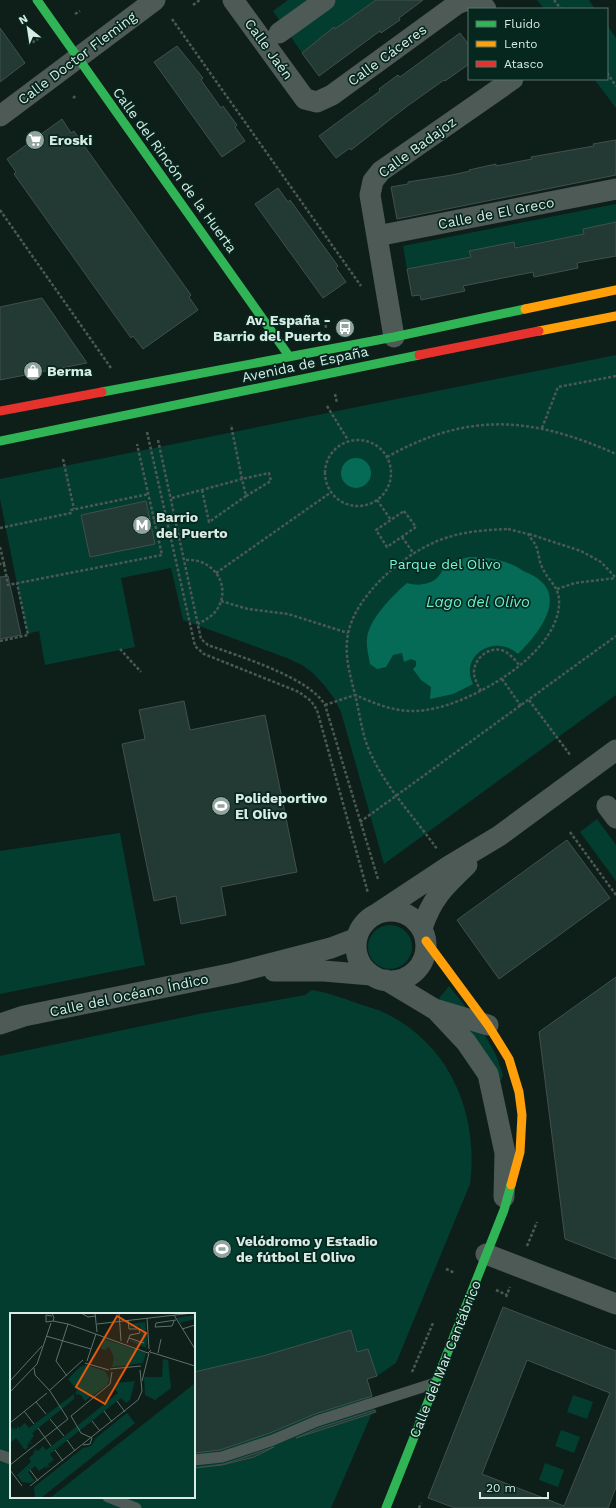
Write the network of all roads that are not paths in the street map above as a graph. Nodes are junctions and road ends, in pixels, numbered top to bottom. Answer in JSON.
{"nodes":[{"id":1,"x":37,"y":0,"type":"edge"},
{"id":2,"x":155,"y":0,"type":"edge"},
{"id":3,"x":233,"y":0,"type":"edge"},
{"id":4,"x":325,"y":0,"type":"edge"},
{"id":5,"x":467,"y":0,"type":"edge"},
{"id":6,"x":475,"y":0,"type":"edge"},
{"id":7,"x":485,"y":8,"type":"edge"},
{"id":8,"x":279,"y":33,"type":"dead end"},
{"id":9,"x":78,"y":58,"type":"junction"},
{"id":10,"x":512,"y":80,"type":"edge"},
{"id":11,"x":305,"y":99,"type":"joint"},
{"id":12,"x":0,"y":116,"type":"edge"},
{"id":13,"x":616,"y":189,"type":"edge"},
{"id":14,"x":377,"y":236,"type":"junction"},
{"id":15,"x":616,"y":290,"type":"edge"},
{"id":16,"x":616,"y":316,"type":"edge"},
{"id":17,"x":394,"y":337,"type":"junction"},
{"id":18,"x":289,"y":356,"type":"junction"},
{"id":19,"x":0,"y":411,"type":"edge"},
{"id":20,"x":0,"y":441,"type":"edge"},
{"id":21,"x":616,"y":750,"type":"edge"},
{"id":22,"x":499,"y":836,"type":"junction"},
{"id":23,"x":378,"y":913,"type":"junction"},
{"id":24,"x":424,"y":934,"type":"junction"},
{"id":25,"x":357,"y":938,"type":"junction"},
{"id":26,"x":234,"y":974,"type":"junction"},
{"id":27,"x":379,"y":978,"type":"junction"},
{"id":28,"x":436,"y":1010,"type":"junction"},
{"id":29,"x":24,"y":1016,"type":"junction"},
{"id":30,"x":0,"y":1018,"type":"edge"},
{"id":31,"x":0,"y":1024,"type":"edge"},
{"id":32,"x":488,"y":1025,"type":"junction"},
{"id":33,"x":504,"y":1210,"type":"junction"},
{"id":34,"x":486,"y":1254,"type":"junction"},
{"id":35,"x":616,"y":1304,"type":"edge"},
{"id":36,"x":435,"y":1383,"type":"junction"},
{"id":37,"x":0,"y":1455,"type":"edge"},
{"id":38,"x":10,"y":1459,"type":"edge"},
{"id":39,"x":195,"y":1460,"type":"edge"},
{"id":40,"x":111,"y":1498,"type":"edge"},
{"id":41,"x":136,"y":1508,"type":"edge"},
{"id":42,"x":386,"y":1508,"type":"edge"}],
"edges":[{"from":1,"to":9,"type":"main road","name":"Calle del Rincón de la Huerta"},
{"from":2,"to":9,"type":"street","name":"Calle Doctor Fleming"},
{"from":3,"to":11,"type":"street","name":"Calle Jaén"},
{"from":4,"to":8,"type":"street"},
{"from":5,"to":11,"type":"street","name":"Calle Cáceres"},
{"from":6,"to":7,"type":"street"},
{"from":9,"to":12,"type":"street","name":"Calle Doctor Fleming"},
{"from":9,"to":18,"type":"main road","name":"Calle del Rincón de la Huerta"},
{"from":10,"to":14,"type":"street","name":"Calle Badajoz"},
{"from":13,"to":14,"type":"street","name":"Calle de El Greco"},
{"from":14,"to":17,"type":"street","name":"Calle Badajoz"},
{"from":15,"to":17,"type":"main road","name":"Avenida de España"},
{"from":16,"to":20,"type":"main road","name":"Avenida de España"},
{"from":17,"to":18,"type":"main road","name":"Avenida de España"},
{"from":18,"to":19,"type":"main road","name":"Avenida de España"},
{"from":21,"to":22,"type":"street"},
{"from":22,"to":23,"type":"street"},
{"from":22,"to":24,"type":"street"},
{"from":23,"to":24,"type":"street"},
{"from":23,"to":25,"type":"street"},
{"from":24,"to":27,"type":"street"},
{"from":24,"to":32,"type":"main road","name":"Calle del Mar Cantábrico"},
{"from":25,"to":26,"type":"street","name":"Calle del Océano Índico"},
{"from":25,"to":27,"type":"street"},
{"from":26,"to":27,"type":"street","name":"Calle del Océano Índico"},
{"from":26,"to":29,"type":"street","name":"Calle del Océano Índico"},
{"from":27,"to":28,"type":"street","name":"Calle del Mar Cantábrico"},
{"from":28,"to":32,"type":"street","name":"Calle del Mar Cantábrico"},
{"from":28,"to":33,"type":"street","name":"Calle del Mar Cantábrico"},
{"from":29,"to":30,"type":"street","name":"Calle del Océano Índico"},
{"from":29,"to":31,"type":"street","name":"Calle del Océano Índico"},
{"from":32,"to":33,"type":"main road","name":"Calle del Mar Cantábrico"},
{"from":33,"to":34,"type":"main road","name":"Calle del Mar Cantábrico"},
{"from":34,"to":35,"type":"street"},
{"from":34,"to":36,"type":"main road","name":"Calle del Mar Cantábrico"},
{"from":36,"to":39,"type":"lane"},
{"from":36,"to":42,"type":"main road","name":"Calle del Mar Cantábrico"},
{"from":37,"to":38,"type":"lane"},
{"from":40,"to":41,"type":"lane"}]}
